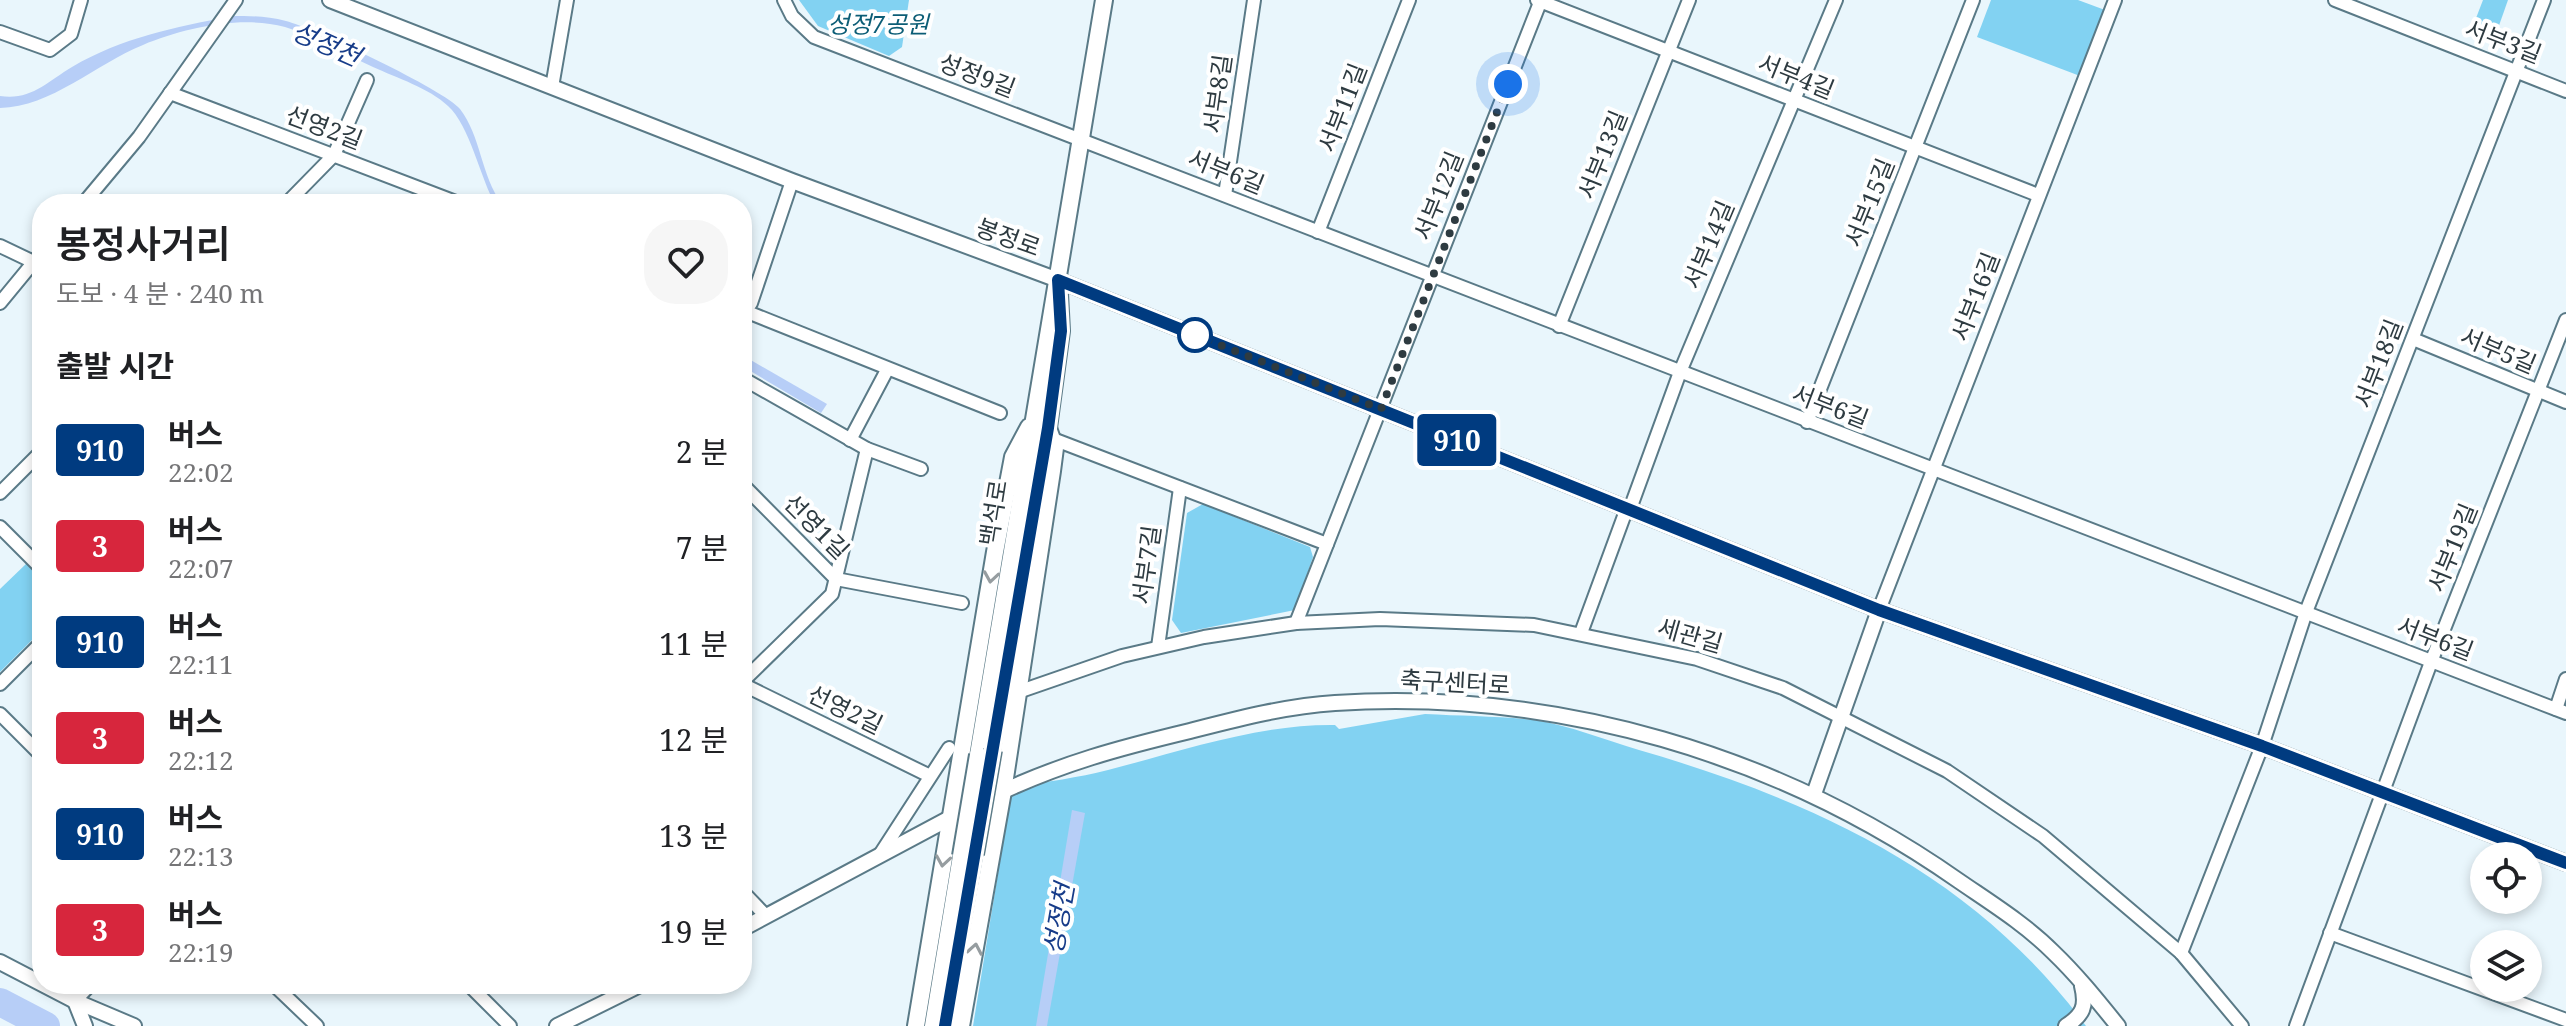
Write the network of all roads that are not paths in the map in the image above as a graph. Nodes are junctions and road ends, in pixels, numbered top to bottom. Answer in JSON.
{"nodes":[{"id":1,"x":81,"y":0,"type":"edge"},
{"id":2,"x":236,"y":0,"type":"edge"},
{"id":3,"x":330,"y":0,"type":"edge"},
{"id":4,"x":567,"y":0,"type":"edge"},
{"id":5,"x":784,"y":0,"type":"edge"},
{"id":6,"x":1104,"y":0,"type":"edge"},
{"id":7,"x":1254,"y":0,"type":"edge"},
{"id":8,"x":1409,"y":0,"type":"edge"},
{"id":9,"x":1540,"y":0,"type":"edge"},
{"id":10,"x":1689,"y":0,"type":"edge"},
{"id":11,"x":1836,"y":0,"type":"edge"},
{"id":12,"x":1973,"y":0,"type":"edge"},
{"id":13,"x":2115,"y":0,"type":"edge"},
{"id":14,"x":2335,"y":0,"type":"edge"},
{"id":15,"x":2544,"y":0,"type":"edge"},
{"id":16,"x":0,"y":32,"type":"edge"},
{"id":17,"x":1669,"y":50,"type":"junction"},
{"id":18,"x":2515,"y":70,"type":"junction"},
{"id":19,"x":367,"y":80,"type":"dead end"},
{"id":20,"x":552,"y":87,"type":"junction"},
{"id":21,"x":2566,"y":91,"type":"edge"},
{"id":22,"x":170,"y":93,"type":"junction"},
{"id":23,"x":1794,"y":99,"type":"junction"},
{"id":24,"x":1080,"y":138,"type":"junction"},
{"id":25,"x":1915,"y":148,"type":"junction"},
{"id":26,"x":334,"y":155,"type":"junction"},
{"id":27,"x":792,"y":181,"type":"junction"},
{"id":28,"x":91,"y":194,"type":"edge"},
{"id":29,"x":296,"y":194,"type":"edge"},
{"id":30,"x":435,"y":194,"type":"edge"},
{"id":31,"x":1225,"y":195,"type":"junction"},
{"id":32,"x":2038,"y":195,"type":"junction"},
{"id":33,"x":1318,"y":232,"type":"junction"},
{"id":34,"x":0,"y":246,"type":"edge"},
{"id":35,"x":32,"y":257,"type":"edge"},
{"id":36,"x":32,"y":268,"type":"edge"},
{"id":37,"x":1431,"y":277,"type":"junction"},
{"id":38,"x":1058,"y":280,"type":"junction"},
{"id":39,"x":752,"y":292,"type":"edge"},
{"id":40,"x":0,"y":303,"type":"edge"},
{"id":41,"x":752,"y":317,"type":"edge"},
{"id":42,"x":2566,"y":320,"type":"edge"},
{"id":43,"x":1559,"y":326,"type":"junction"},
{"id":44,"x":2413,"y":339,"type":"junction"},
{"id":45,"x":887,"y":370,"type":"junction"},
{"id":46,"x":1680,"y":372,"type":"junction"},
{"id":47,"x":752,"y":384,"type":"edge"},
{"id":48,"x":2539,"y":392,"type":"junction"},
{"id":49,"x":2566,"y":402,"type":"edge"},
{"id":50,"x":1381,"y":409,"type":"junction"},
{"id":51,"x":1000,"y":413,"type":"dead end"},
{"id":52,"x":1807,"y":422,"type":"junction"},
{"id":53,"x":1044,"y":430,"type":"junction"},
{"id":54,"x":850,"y":440,"type":"junction"},
{"id":55,"x":867,"y":449,"type":"junction"},
{"id":56,"x":32,"y":461,"type":"edge"},
{"id":57,"x":921,"y":469,"type":"dead end"},
{"id":58,"x":1932,"y":471,"type":"junction"},
{"id":59,"x":1180,"y":488,"type":"junction"},
{"id":60,"x":0,"y":493,"type":"edge"},
{"id":61,"x":752,"y":494,"type":"edge"},
{"id":62,"x":1629,"y":509,"type":"junction"},
{"id":63,"x":0,"y":527,"type":"edge"},
{"id":64,"x":1327,"y":544,"type":"junction"},
{"id":65,"x":32,"y":559,"type":"edge"},
{"id":66,"x":836,"y":579,"type":"junction"},
{"id":67,"x":962,"y":603,"type":"dead end"},
{"id":68,"x":1879,"y":610,"type":"junction"},
{"id":69,"x":2306,"y":612,"type":"junction"},
{"id":70,"x":1296,"y":623,"type":"junction"},
{"id":71,"x":1581,"y":633,"type":"junction"},
{"id":72,"x":1158,"y":647,"type":"junction"},
{"id":73,"x":32,"y":652,"type":"edge"},
{"id":74,"x":2431,"y":662,"type":"junction"},
{"id":75,"x":752,"y":673,"type":"edge"},
{"id":76,"x":2566,"y":679,"type":"edge"},
{"id":77,"x":0,"y":684,"type":"edge"},
{"id":78,"x":752,"y":688,"type":"edge"},
{"id":79,"x":1018,"y":692,"type":"junction"},
{"id":80,"x":2561,"y":711,"type":"edge"},
{"id":81,"x":0,"y":714,"type":"edge"},
{"id":82,"x":1842,"y":717,"type":"junction"},
{"id":83,"x":32,"y":746,"type":"edge"},
{"id":84,"x":2262,"y":746,"type":"junction"},
{"id":85,"x":949,"y":748,"type":"dead end"},
{"id":86,"x":928,"y":775,"type":"junction"},
{"id":87,"x":1003,"y":791,"type":"junction"},
{"id":88,"x":2382,"y":792,"type":"junction"},
{"id":89,"x":1814,"y":794,"type":"junction"},
{"id":90,"x":950,"y":816,"type":"junction"},
{"id":91,"x":968,"y":855,"type":"junction"},
{"id":92,"x":879,"y":856,"type":"junction"},
{"id":93,"x":2566,"y":863,"type":"edge"},
{"id":94,"x":752,"y":901,"type":"edge"},
{"id":95,"x":766,"y":916,"type":"junction"},
{"id":96,"x":752,"y":924,"type":"edge"},
{"id":97,"x":2330,"y":933,"type":"junction"},
{"id":98,"x":2181,"y":953,"type":"junction"},
{"id":99,"x":0,"y":962,"type":"edge"},
{"id":100,"x":32,"y":979,"type":"edge"},
{"id":101,"x":2081,"y":982,"type":"junction"},
{"id":102,"x":62,"y":994,"type":"edge"},
{"id":103,"x":82,"y":994,"type":"edge"},
{"id":104,"x":283,"y":994,"type":"edge"},
{"id":105,"x":478,"y":994,"type":"edge"},
{"id":106,"x":622,"y":994,"type":"edge"},
{"id":107,"x":75,"y":1001,"type":"junction"},
{"id":108,"x":2566,"y":1020,"type":"edge"},
{"id":109,"x":85,"y":1026,"type":"edge"},
{"id":110,"x":134,"y":1026,"type":"edge"},
{"id":111,"x":317,"y":1026,"type":"edge"},
{"id":112,"x":510,"y":1026,"type":"edge"},
{"id":113,"x":557,"y":1026,"type":"edge"},
{"id":114,"x":916,"y":1026,"type":"edge"},
{"id":115,"x":933,"y":1026,"type":"edge"},
{"id":116,"x":945,"y":1026,"type":"edge"},
{"id":117,"x":961,"y":1026,"type":"edge"},
{"id":118,"x":2066,"y":1026,"type":"edge"},
{"id":119,"x":2118,"y":1026,"type":"edge"},
{"id":120,"x":2242,"y":1026,"type":"edge"},
{"id":121,"x":2296,"y":1026,"type":"edge"}],
"edges":[{"from":1,"to":16,"type":"street"},
{"from":2,"to":22,"type":"street"},
{"from":3,"to":20,"type":"street","name":"봉정로"},
{"from":4,"to":20,"type":"street"},
{"from":5,"to":24,"type":"street","name":"성정9길"},
{"from":6,"to":24,"type":"main road","name":"백석로"},
{"from":7,"to":31,"type":"street","name":"서부8길"},
{"from":8,"to":33,"type":"street","name":"서부11길"},
{"from":9,"to":17,"type":"street","name":"서부4길"},
{"from":9,"to":37,"type":"street","name":"서부12길"},
{"from":10,"to":17,"type":"street","name":"서부13길"},
{"from":11,"to":23,"type":"street","name":"서부14길"},
{"from":12,"to":25,"type":"street","name":"서부15길"},
{"from":13,"to":32,"type":"street","name":"서부16길"},
{"from":14,"to":18,"type":"street","name":"서부3길"},
{"from":15,"to":18,"type":"street","name":"서부18길"},
{"from":17,"to":23,"type":"street","name":"서부4길"},
{"from":17,"to":43,"type":"street","name":"서부13길"},
{"from":18,"to":21,"type":"street","name":"서부3길"},
{"from":18,"to":44,"type":"street","name":"서부18길"},
{"from":19,"to":26,"type":"street"},
{"from":20,"to":27,"type":"street","name":"봉정로"},
{"from":22,"to":26,"type":"street","name":"선영2길"},
{"from":22,"to":28,"type":"street"},
{"from":23,"to":25,"type":"street","name":"서부4길"},
{"from":23,"to":46,"type":"street","name":"서부14길"},
{"from":24,"to":31,"type":"street","name":"서부6길"},
{"from":24,"to":38,"type":"main road","name":"백석로"},
{"from":25,"to":32,"type":"street","name":"서부4길"},
{"from":25,"to":52,"type":"street","name":"서부15길"},
{"from":26,"to":29,"type":"street"},
{"from":26,"to":30,"type":"street","name":"선영2길"},
{"from":27,"to":38,"type":"street","name":"봉정로"},
{"from":27,"to":39,"type":"street"},
{"from":31,"to":33,"type":"street","name":"서부6길"},
{"from":32,"to":58,"type":"street","name":"서부16길"},
{"from":33,"to":37,"type":"street","name":"서부6길"},
{"from":34,"to":35,"type":"street"},
{"from":36,"to":40,"type":"street"},
{"from":37,"to":43,"type":"street","name":"서부6길"},
{"from":37,"to":50,"type":"street","name":"서부12길"},
{"from":38,"to":50,"type":"street","name":"봉정로"},
{"from":38,"to":53,"type":"main road","name":"백석로"},
{"from":41,"to":45,"type":"street"},
{"from":42,"to":48,"type":"street","name":"서부19길"},
{"from":43,"to":46,"type":"street","name":"서부6길"},
{"from":44,"to":48,"type":"street","name":"서부5길"},
{"from":44,"to":69,"type":"street","name":"서부18길"},
{"from":45,"to":51,"type":"street"},
{"from":45,"to":54,"type":"street"},
{"from":46,"to":52,"type":"street","name":"서부6길"},
{"from":46,"to":62,"type":"street","name":"서부14길"},
{"from":47,"to":54,"type":"street"},
{"from":48,"to":49,"type":"street","name":"서부5길"},
{"from":48,"to":74,"type":"street","name":"서부19길"},
{"from":50,"to":62,"type":"street","name":"봉정로"},
{"from":50,"to":64,"type":"street","name":"서부12길"},
{"from":52,"to":58,"type":"street","name":"서부6길"},
{"from":53,"to":59,"type":"street"},
{"from":53,"to":79,"type":"main road"},
{"from":53,"to":90,"type":"main road","one_way":true},
{"from":53,"to":91,"type":"main road","name":"백석로","bridge":true},
{"from":54,"to":55,"type":"street"},
{"from":55,"to":57,"type":"street"},
{"from":55,"to":66,"type":"street"},
{"from":56,"to":60,"type":"street"},
{"from":58,"to":68,"type":"street","name":"서부16길"},
{"from":58,"to":69,"type":"street","name":"서부6길"},
{"from":59,"to":64,"type":"street"},
{"from":59,"to":72,"type":"street","name":"서부7길"},
{"from":61,"to":66,"type":"street","name":"선영1길"},
{"from":62,"to":68,"type":"street","name":"봉정로"},
{"from":62,"to":71,"type":"street","name":"서부14길"},
{"from":63,"to":65,"type":"street"},
{"from":64,"to":70,"type":"street","name":"서부12길"},
{"from":66,"to":67,"type":"street","name":"선영1길"},
{"from":66,"to":75,"type":"street"},
{"from":68,"to":82,"type":"street"},
{"from":68,"to":84,"type":"street","name":"봉정로"},
{"from":69,"to":74,"type":"street","name":"서부6길"},
{"from":69,"to":84,"type":"street","name":"서부18길"},
{"from":70,"to":71,"type":"street","name":"세관길"},
{"from":70,"to":72,"type":"street","name":"세관길"},
{"from":71,"to":82,"type":"street","name":"세관길"},
{"from":72,"to":79,"type":"street","name":"세관길"},
{"from":73,"to":77,"type":"street"},
{"from":74,"to":80,"type":"street","name":"서부6길"},
{"from":74,"to":88,"type":"street","name":"서부19길"},
{"from":76,"to":80,"type":"street"},
{"from":78,"to":86,"type":"street","name":"선영2길"},
{"from":79,"to":87,"type":"main road"},
{"from":81,"to":83,"type":"street"},
{"from":82,"to":89,"type":"street"},
{"from":82,"to":98,"type":"street","name":"세관길"},
{"from":84,"to":88,"type":"street","name":"봉정로"},
{"from":84,"to":98,"type":"street","name":"서부18길"},
{"from":85,"to":86,"type":"street"},
{"from":86,"to":92,"type":"street"},
{"from":87,"to":89,"type":"street","name":"축구센터로"},
{"from":87,"to":90,"type":"street","name":"축구센터로"},
{"from":117,"to":87,"type":"main road","one_way":true},
{"from":88,"to":93,"type":"street","name":"봉정로"},
{"from":88,"to":97,"type":"street","name":"서부19길"},
{"from":89,"to":101,"type":"street","name":"축구센터로"},
{"from":90,"to":92,"type":"street","name":"축구센터로"},
{"from":90,"to":114,"type":"main road","one_way":true},
{"from":91,"to":115,"type":"main road"},
{"from":91,"to":116,"type":"main road"},
{"from":92,"to":95,"type":"street","name":"축구센터로"},
{"from":94,"to":95,"type":"street"},
{"from":95,"to":96,"type":"street","name":"축구센터로"},
{"from":97,"to":108,"type":"street"},
{"from":97,"to":121,"type":"street","name":"서부19길"},
{"from":98,"to":120,"type":"street","name":"세관길"},
{"from":99,"to":100,"type":"street"},
{"from":101,"to":118,"type":"street"},
{"from":101,"to":119,"type":"street","name":"축구센터로"},
{"from":102,"to":107,"type":"street"},
{"from":103,"to":107,"type":"street"},
{"from":104,"to":111,"type":"street"},
{"from":105,"to":112,"type":"street"},
{"from":106,"to":113,"type":"street"},
{"from":107,"to":109,"type":"street"},
{"from":107,"to":110,"type":"street"}]}
